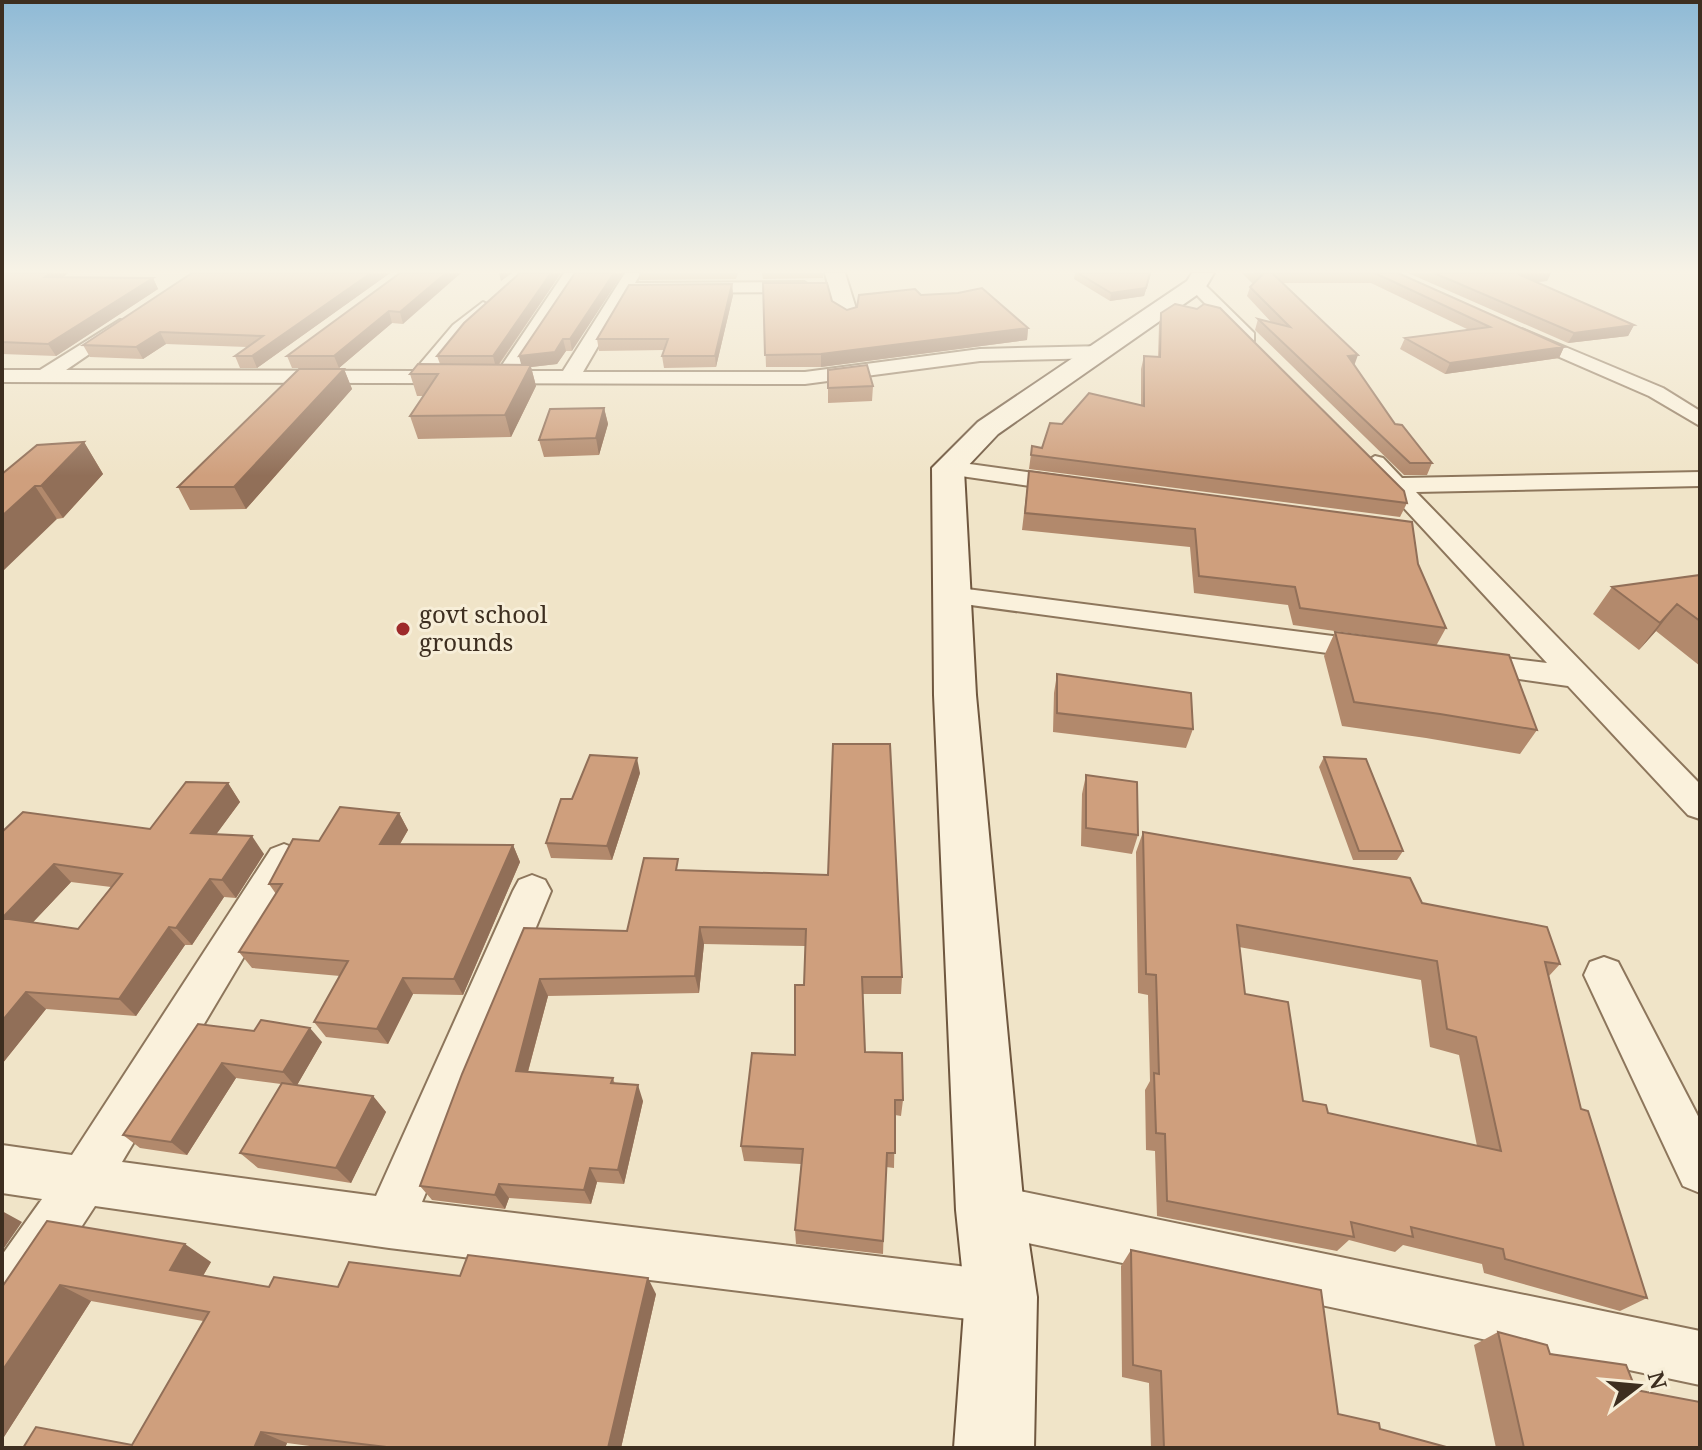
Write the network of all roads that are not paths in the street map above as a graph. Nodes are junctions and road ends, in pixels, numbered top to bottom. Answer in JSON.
{"nodes":[{"id":1,"x":97,"y":341,"type":"edge"},
{"id":2,"x":449,"y":341,"type":"edge"},
{"id":3,"x":528,"y":341,"type":"edge"},
{"id":4,"x":592,"y":341,"type":"edge"},
{"id":5,"x":1118,"y":341,"type":"edge"},
{"id":6,"x":1253,"y":341,"type":"edge"},
{"id":7,"x":1537,"y":341,"type":"edge"},
{"id":8,"x":1103,"y":352,"type":"junction"},
{"id":9,"x":1263,"y":352,"type":"edge"},
{"id":10,"x":285,"y":361,"type":"edge"},
{"id":11,"x":2,"y":376,"type":"edge"},
{"id":12,"x":43,"y":377,"type":"junction"},
{"id":13,"x":261,"y":378,"type":"junction"},
{"id":14,"x":418,"y":379,"type":"junction"},
{"id":15,"x":502,"y":380,"type":"junction"},
{"id":16,"x":568,"y":380,"type":"junction"},
{"id":17,"x":1700,"y":420,"type":"edge"},
{"id":18,"x":1352,"y":440,"type":"edge"},
{"id":19,"x":948,"y":468,"type":"junction"},
{"id":20,"x":1700,"y":479,"type":"edge"},
{"id":21,"x":1397,"y":485,"type":"junction"},
{"id":22,"x":1101,"y":489,"type":"edge"},
{"id":23,"x":1409,"y":529,"type":"edge"},
{"id":24,"x":1439,"y":533,"type":"junction"},
{"id":25,"x":951,"y":595,"type":"junction"},
{"id":26,"x":1405,"y":655,"type":"edge"},
{"id":27,"x":1452,"y":661,"type":"edge"},
{"id":28,"x":1577,"y":677,"type":"junction"},
{"id":29,"x":1700,"y":806,"type":"edge"},
{"id":30,"x":284,"y":859,"type":"edge"},
{"id":31,"x":532,"y":891,"type":"dead end"},
{"id":32,"x":1604,"y":975,"type":"dead end"},
{"id":33,"x":2,"y":1169,"type":"edge"},
{"id":34,"x":1700,"y":1169,"type":"edge"},
{"id":35,"x":83,"y":1181,"type":"junction"},
{"id":36,"x":990,"y":1210,"type":"junction"},
{"id":37,"x":389,"y":1223,"type":"junction"},
{"id":38,"x":1001,"y":1297,"type":"junction"},
{"id":39,"x":2,"y":1300,"type":"edge"},
{"id":40,"x":1700,"y":1358,"type":"edge"},
{"id":41,"x":994,"y":1448,"type":"edge"}],
"edges":[{"from":1,"to":12,"type":"street"},
{"from":2,"to":14,"type":"street"},
{"from":3,"to":15,"type":"street"},
{"from":4,"to":16,"type":"street"},
{"from":5,"to":8,"type":"main road"},
{"from":6,"to":9,"type":"street"},
{"from":7,"to":17,"type":"street"},
{"from":8,"to":16,"type":"street"},
{"from":8,"to":19,"type":"main road"},
{"from":10,"to":13,"type":"street"},
{"from":11,"to":12,"type":"street"},
{"from":12,"to":13,"type":"street"},
{"from":13,"to":14,"type":"street"},
{"from":14,"to":15,"type":"street"},
{"from":15,"to":16,"type":"street"},
{"from":18,"to":21,"type":"street"},
{"from":19,"to":22,"type":"street"},
{"from":19,"to":25,"type":"main road"},
{"from":20,"to":21,"type":"street"},
{"from":21,"to":24,"type":"street"},
{"from":23,"to":24,"type":"street"},
{"from":24,"to":28,"type":"street"},
{"from":25,"to":26,"type":"street"},
{"from":25,"to":36,"type":"main road"},
{"from":27,"to":28,"type":"street"},
{"from":28,"to":29,"type":"street"},
{"from":30,"to":35,"type":"street"},
{"from":31,"to":37,"type":"street"},
{"from":32,"to":34,"type":"street"},
{"from":33,"to":35,"type":"street"},
{"from":35,"to":37,"type":"street"},
{"from":35,"to":39,"type":"street"},
{"from":36,"to":38,"type":"main road"},
{"from":36,"to":40,"type":"street"},
{"from":37,"to":38,"type":"street"},
{"from":38,"to":41,"type":"main road"}]}
